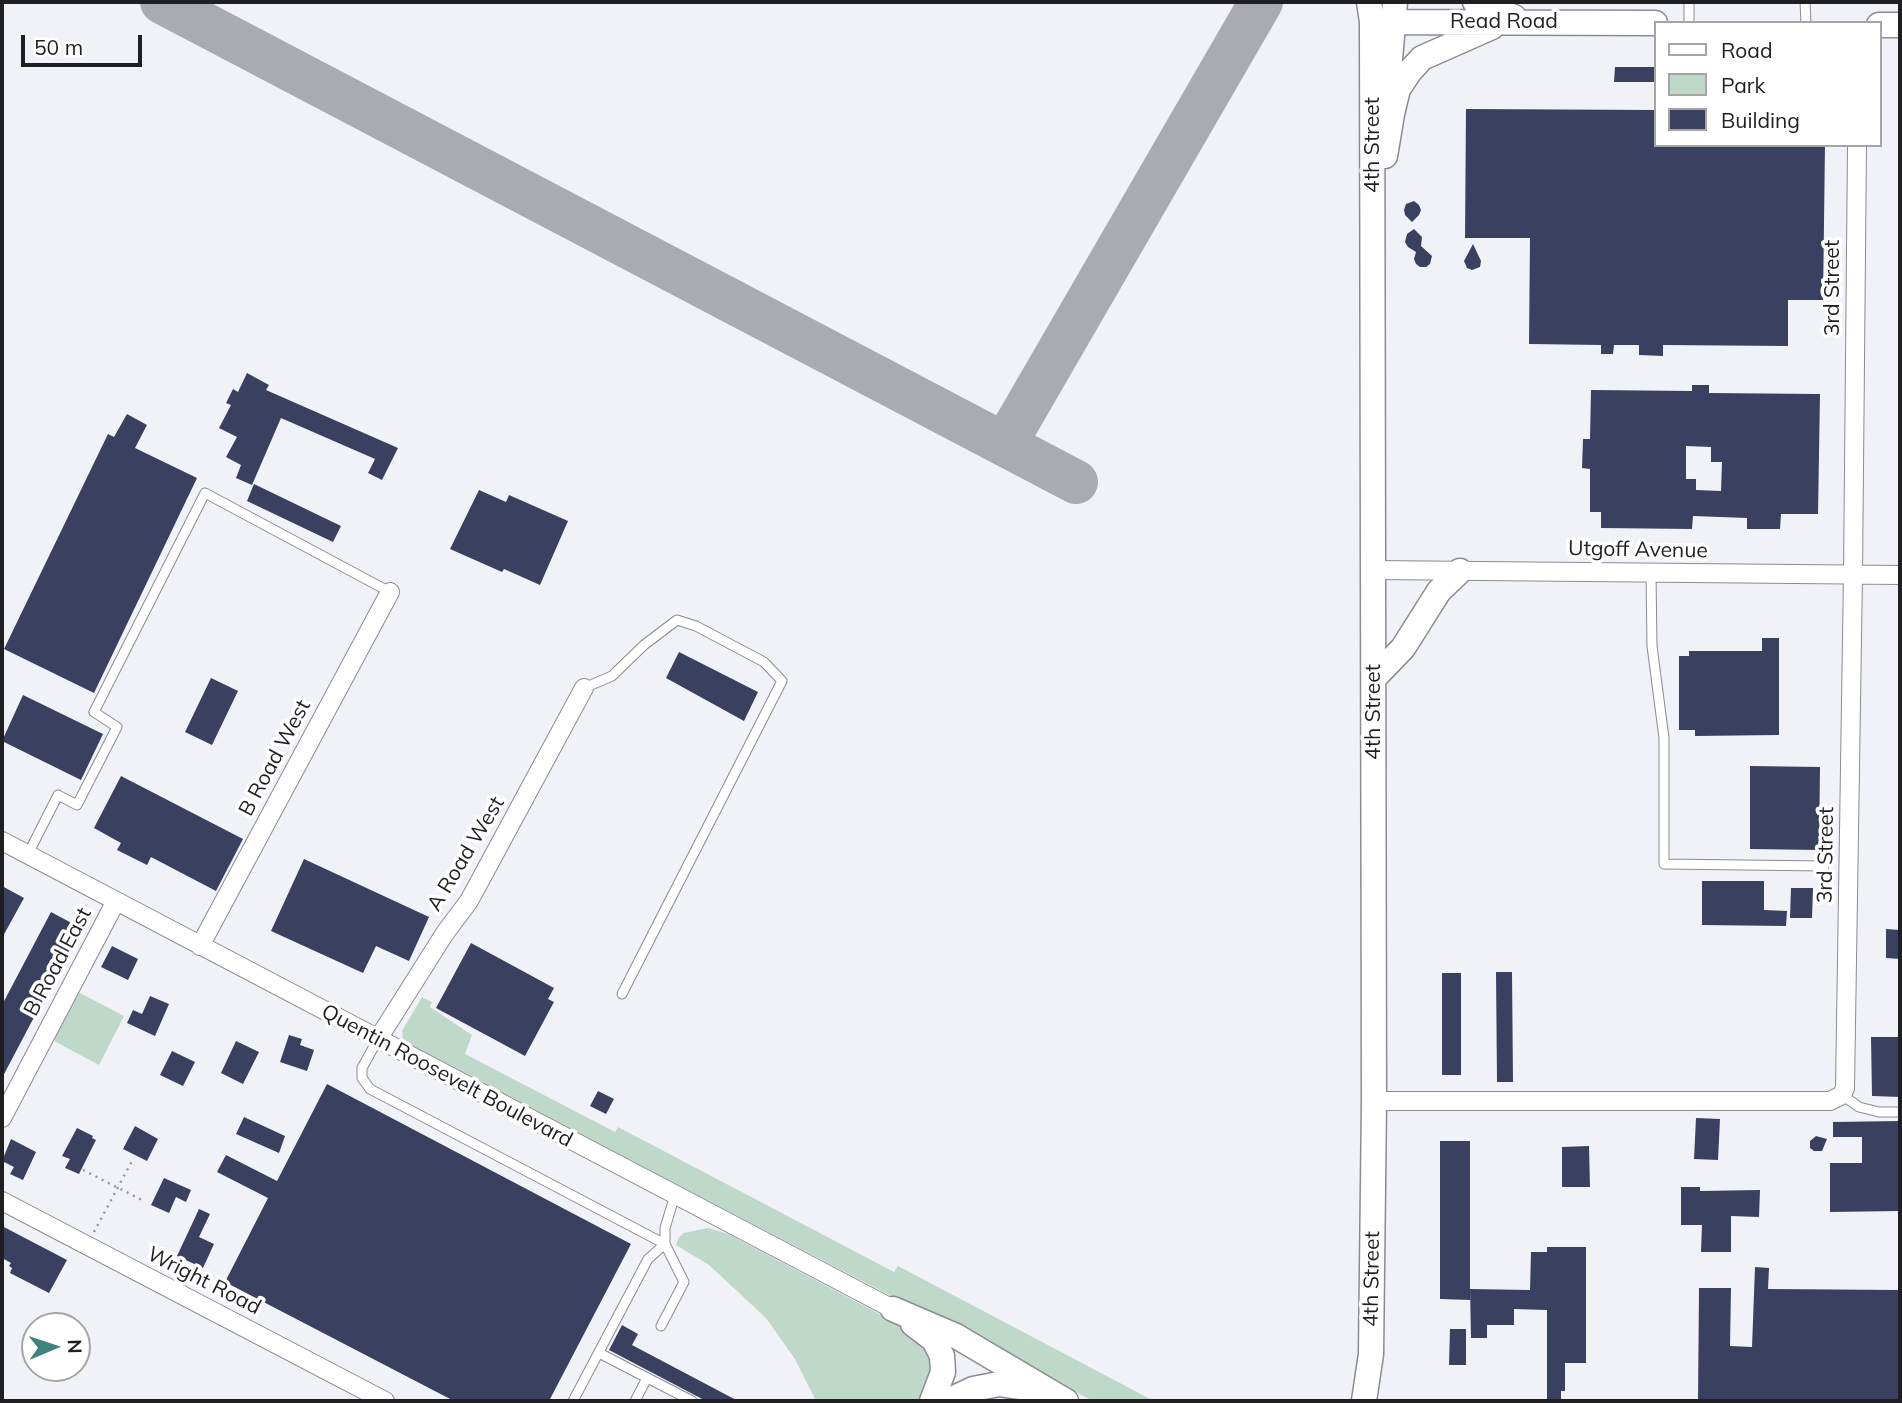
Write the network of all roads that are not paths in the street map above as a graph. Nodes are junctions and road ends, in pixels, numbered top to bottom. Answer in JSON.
{"nodes":[{"id":1,"x":1354,"y":2,"type":"edge"},
{"id":2,"x":1475,"y":2,"type":"edge"},
{"id":3,"x":1689,"y":2,"type":"edge"},
{"id":4,"x":1805,"y":2,"type":"edge"},
{"id":5,"x":1383,"y":12,"type":"edge"},
{"id":6,"x":1689,"y":21,"type":"edge"},
{"id":7,"x":1806,"y":21,"type":"edge"},
{"id":8,"x":1516,"y":22,"type":"junction"},
{"id":9,"x":1654,"y":23,"type":"edge"},
{"id":10,"x":1881,"y":25,"type":"edge"},
{"id":11,"x":1900,"y":25,"type":"edge"},
{"id":12,"x":1857,"y":147,"type":"edge"},
{"id":13,"x":1373,"y":229,"type":"junction"},
{"id":14,"x":1374,"y":570,"type":"junction"},
{"id":15,"x":1460,"y":571,"type":"junction"},
{"id":16,"x":1651,"y":573,"type":"junction"},
{"id":17,"x":1853,"y":575,"type":"junction"},
{"id":18,"x":1900,"y":575,"type":"edge"},
{"id":19,"x":390,"y":592,"type":"joint"},
{"id":20,"x":1374,"y":677,"type":"junction"},
{"id":21,"x":584,"y":688,"type":"joint"},
{"id":22,"x":2,"y":841,"type":"edge"},
{"id":23,"x":28,"y":854,"type":"junction"},
{"id":24,"x":1824,"y":866,"type":"dead end"},
{"id":25,"x":117,"y":901,"type":"junction"},
{"id":26,"x":200,"y":946,"type":"junction"},
{"id":27,"x":622,"y":994,"type":"dead end"},
{"id":28,"x":378,"y":1039,"type":"junction"},
{"id":29,"x":1842,"y":1095,"type":"junction"},
{"id":30,"x":1374,"y":1101,"type":"junction"},
{"id":31,"x":1900,"y":1112,"type":"edge"},
{"id":32,"x":2,"y":1118,"type":"edge"},
{"id":33,"x":675,"y":1195,"type":"junction"},
{"id":34,"x":2,"y":1201,"type":"edge"},
{"id":35,"x":664,"y":1244,"type":"junction"},
{"id":36,"x":893,"y":1309,"type":"junction"},
{"id":37,"x":661,"y":1326,"type":"dead end"},
{"id":38,"x":599,"y":1353,"type":"junction"},
{"id":39,"x":647,"y":1378,"type":"junction"},
{"id":40,"x":1056,"y":1396,"type":"edge"},
{"id":41,"x":385,"y":1401,"type":"edge"},
{"id":42,"x":573,"y":1401,"type":"edge"},
{"id":43,"x":635,"y":1401,"type":"edge"},
{"id":44,"x":692,"y":1401,"type":"edge"},
{"id":45,"x":932,"y":1401,"type":"edge"},
{"id":46,"x":948,"y":1401,"type":"edge"},
{"id":47,"x":1364,"y":1401,"type":"edge"}],
"edges":[{"from":1,"to":13,"type":"main road"},
{"from":2,"to":8,"type":"main road"},
{"from":3,"to":6,"type":"lane"},
{"from":4,"to":7,"type":"lane"},
{"from":5,"to":8,"type":"main road","name":"Read Road"},
{"from":5,"to":13,"type":"main road","name":"4th Street"},
{"from":8,"to":9,"type":"main road","name":"Read Road"},
{"from":8,"to":13,"type":"main road"},
{"from":10,"to":11,"type":"main road"},
{"from":12,"to":17,"type":"street","name":"3rd Street"},
{"from":13,"to":14,"type":"main road","name":"4th Street"},
{"from":14,"to":15,"type":"street","name":"Utgoff Avenue"},
{"from":14,"to":20,"type":"main road","name":"4th Street"},
{"from":15,"to":16,"type":"street","name":"Utgoff Avenue"},
{"from":15,"to":20,"type":"main road"},
{"from":16,"to":17,"type":"street","name":"Utgoff Avenue"},
{"from":16,"to":24,"type":"lane"},
{"from":17,"to":18,"type":"street","name":"Utgoff Avenue"},
{"from":17,"to":29,"type":"street","name":"3rd Street"},
{"from":19,"to":23,"type":"lane"},
{"from":19,"to":26,"type":"street","name":"B Road West"},
{"from":20,"to":30,"type":"main road","name":"4th Street"},
{"from":21,"to":27,"type":"lane"},
{"from":21,"to":28,"type":"street","name":"A Road West"},
{"from":22,"to":23,"type":"street","name":"Quentin Roosevelt Boulevard"},
{"from":23,"to":25,"type":"street","name":"Quentin Roosevelt Boulevard"},
{"from":25,"to":26,"type":"street","name":"Quentin Roosevelt Boulevard"},
{"from":25,"to":32,"type":"street","name":"B Road East"},
{"from":26,"to":28,"type":"street","name":"Quentin Roosevelt Boulevard"},
{"from":28,"to":33,"type":"street","name":"Quentin Roosevelt Boulevard"},
{"from":28,"to":35,"type":"lane"},
{"from":29,"to":30,"type":"street"},
{"from":29,"to":31,"type":"lane"},
{"from":30,"to":47,"type":"main road","name":"4th Street"},
{"from":33,"to":35,"type":"lane"},
{"from":33,"to":36,"type":"street","name":"Quentin Roosevelt Boulevard"},
{"from":34,"to":41,"type":"street","name":"Wright Road"},
{"from":35,"to":37,"type":"lane"},
{"from":35,"to":38,"type":"lane"},
{"from":36,"to":40,"type":"main road"},
{"from":36,"to":45,"type":"main road"},
{"from":38,"to":39,"type":"lane"},
{"from":38,"to":42,"type":"lane"},
{"from":39,"to":43,"type":"lane"},
{"from":39,"to":44,"type":"lane"},
{"from":40,"to":46,"type":"main road"}]}
